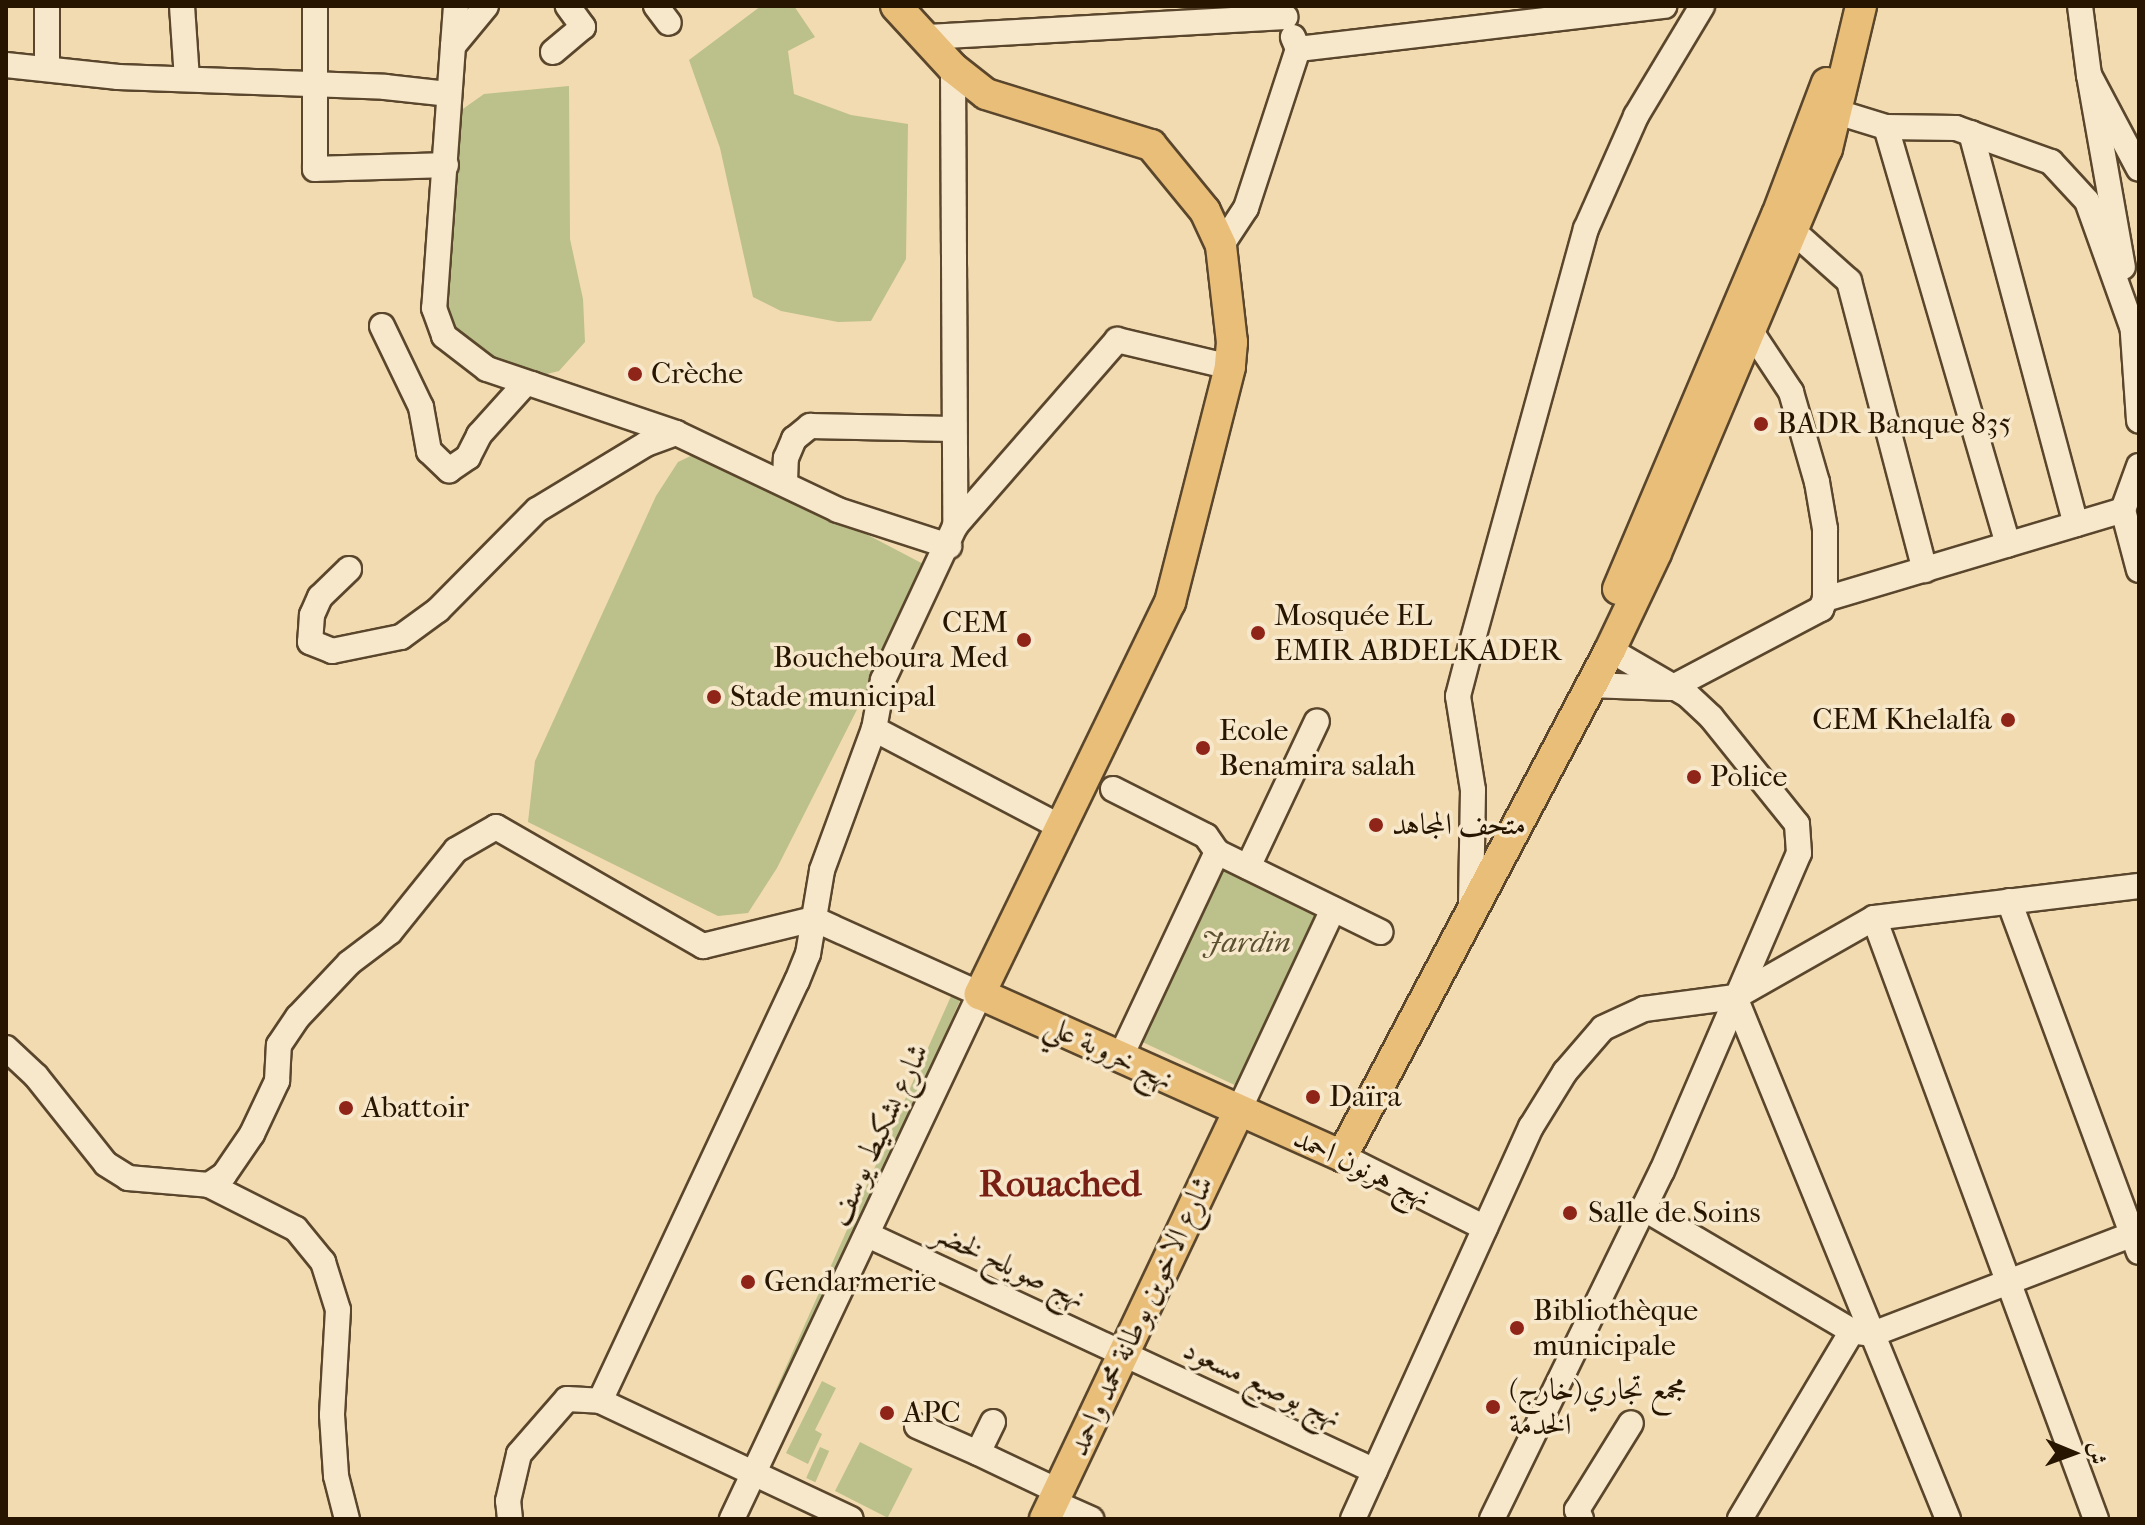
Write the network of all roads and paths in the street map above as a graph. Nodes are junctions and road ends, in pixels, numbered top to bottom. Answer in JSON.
{"nodes":[{"id":1,"x":47,"y":6,"type":"edge"},
{"id":2,"x":182,"y":6,"type":"edge"},
{"id":3,"x":315,"y":6,"type":"edge"},
{"id":4,"x":456,"y":6,"type":"edge"},
{"id":5,"x":486,"y":6,"type":"edge"},
{"id":6,"x":568,"y":6,"type":"edge"},
{"id":7,"x":896,"y":6,"type":"edge"},
{"id":8,"x":1664,"y":6,"type":"edge"},
{"id":9,"x":1702,"y":6,"type":"edge"},
{"id":10,"x":1859,"y":6,"type":"edge"},
{"id":11,"x":2080,"y":6,"type":"edge"},
{"id":12,"x":1283,"y":12,"type":"edge"},
{"id":13,"x":928,"y":37,"type":"junction"},
{"id":14,"x":453,"y":46,"type":"junction"},
{"id":15,"x":1298,"y":49,"type":"junction"},
{"id":16,"x":553,"y":52,"type":"dead end"},
{"id":17,"x":6,"y":65,"type":"edge"},
{"id":18,"x":953,"y":68,"type":"junction"},
{"id":19,"x":47,"y":69,"type":"junction"},
{"id":20,"x":2089,"y":75,"type":"junction"},
{"id":21,"x":187,"y":79,"type":"junction"},
{"id":22,"x":316,"y":84,"type":"junction"},
{"id":23,"x":448,"y":94,"type":"junction"},
{"id":24,"x":1837,"y":112,"type":"junction"},
{"id":25,"x":1886,"y":127,"type":"junction"},
{"id":26,"x":1971,"y":133,"type":"junction"},
{"id":27,"x":446,"y":165,"type":"junction"},
{"id":28,"x":2139,"y":169,"type":"edge"},
{"id":29,"x":1793,"y":231,"type":"junction"},
{"id":30,"x":1221,"y":246,"type":"junction"},
{"id":31,"x":382,"y":326,"type":"dead end"},
{"id":32,"x":1752,"y":333,"type":"junction"},
{"id":33,"x":2135,"y":335,"type":"junction"},
{"id":34,"x":1230,"y":367,"type":"junction"},
{"id":35,"x":532,"y":384,"type":"junction"},
{"id":36,"x":2139,"y":421,"type":"edge"},
{"id":37,"x":952,"y":429,"type":"junction"},
{"id":38,"x":676,"y":433,"type":"junction"},
{"id":39,"x":2139,"y":466,"type":"edge"},
{"id":40,"x":785,"y":482,"type":"junction"},
{"id":41,"x":2123,"y":510,"type":"junction"},
{"id":42,"x":2076,"y":524,"type":"junction"},
{"id":43,"x":952,"y":536,"type":"junction"},
{"id":44,"x":2008,"y":545,"type":"junction"},
{"id":45,"x":349,"y":569,"type":"dead end"},
{"id":46,"x":1925,"y":570,"type":"junction"},
{"id":47,"x":2139,"y":570,"type":"edge"},
{"id":48,"x":1825,"y":599,"type":"junction"},
{"id":49,"x":1610,"y":650,"type":"junction"},
{"id":50,"x":1671,"y":688,"type":"junction"},
{"id":51,"x":1586,"y":691,"type":"junction"},
{"id":52,"x":1317,"y":721,"type":"dead end"},
{"id":53,"x":874,"y":729,"type":"junction"},
{"id":54,"x":1113,"y":789,"type":"dead end"},
{"id":55,"x":1061,"y":827,"type":"junction"},
{"id":56,"x":1217,"y":852,"type":"junction"},
{"id":57,"x":1248,"y":867,"type":"junction"},
{"id":58,"x":2139,"y":886,"type":"edge"},
{"id":59,"x":2009,"y":901,"type":"junction"},
{"id":60,"x":1471,"y":905,"type":"junction"},
{"id":61,"x":1333,"y":909,"type":"junction"},
{"id":62,"x":1874,"y":918,"type":"junction"},
{"id":63,"x":814,"y":919,"type":"junction"},
{"id":64,"x":1380,"y":932,"type":"dead end"},
{"id":65,"x":980,"y":994,"type":"junction"},
{"id":66,"x":1735,"y":997,"type":"junction"},
{"id":67,"x":6,"y":1048,"type":"edge"},
{"id":68,"x":1120,"y":1058,"type":"junction"},
{"id":69,"x":1238,"y":1112,"type":"junction"},
{"id":70,"x":1353,"y":1161,"type":"junction"},
{"id":71,"x":209,"y":1185,"type":"junction"},
{"id":72,"x":1643,"y":1208,"type":"junction"},
{"id":73,"x":1485,"y":1228,"type":"junction"},
{"id":74,"x":868,"y":1235,"type":"junction"},
{"id":75,"x":2137,"y":1240,"type":"edge"},
{"id":76,"x":2010,"y":1282,"type":"junction"},
{"id":77,"x":1862,"y":1332,"type":"junction"},
{"id":78,"x":1123,"y":1355,"type":"junction"},
{"id":79,"x":600,"y":1401,"type":"junction"},
{"id":80,"x":993,"y":1422,"type":"dead end"},
{"id":81,"x":1631,"y":1423,"type":"dead end"},
{"id":82,"x":917,"y":1426,"type":"dead end"},
{"id":83,"x":978,"y":1453,"type":"junction"},
{"id":84,"x":1375,"y":1471,"type":"junction"},
{"id":85,"x":754,"y":1473,"type":"junction"},
{"id":86,"x":1052,"y":1504,"type":"edge"},
{"id":87,"x":347,"y":1519,"type":"edge"},
{"id":88,"x":510,"y":1519,"type":"edge"},
{"id":89,"x":732,"y":1519,"type":"edge"},
{"id":90,"x":851,"y":1519,"type":"edge"},
{"id":91,"x":1091,"y":1519,"type":"edge"},
{"id":92,"x":1353,"y":1519,"type":"edge"},
{"id":93,"x":1492,"y":1519,"type":"edge"},
{"id":94,"x":1581,"y":1519,"type":"edge"},
{"id":95,"x":1740,"y":1519,"type":"edge"},
{"id":96,"x":1948,"y":1519,"type":"edge"},
{"id":97,"x":2096,"y":1519,"type":"edge"}],
"edges":[{"from":1,"to":19,"type":"street"},
{"from":2,"to":21,"type":"street"},
{"from":3,"to":22,"type":"street"},
{"from":4,"to":14,"type":"street"},
{"from":5,"to":14,"type":"street"},
{"from":6,"to":16,"type":"street"},
{"from":7,"to":13,"type":"main road"},
{"from":8,"to":15,"type":"street"},
{"from":9,"to":60,"type":"street"},
{"from":10,"to":24,"type":"main road"},
{"from":10,"to":51,"type":"main road"},
{"from":11,"to":20,"type":"street"},
{"from":12,"to":13,"type":"street"},
{"from":12,"to":15,"type":"street"},
{"from":13,"to":18,"type":"main road"},
{"from":14,"to":23,"type":"street"},
{"from":15,"to":30,"type":"street"},
{"from":17,"to":19,"type":"street"},
{"from":18,"to":30,"type":"main road"},
{"from":18,"to":37,"type":"street"},
{"from":19,"to":21,"type":"street"},
{"from":20,"to":28,"type":"street"},
{"from":20,"to":33,"type":"street"},
{"from":21,"to":22,"type":"street"},
{"from":22,"to":23,"type":"street"},
{"from":22,"to":27,"type":"street"},
{"from":23,"to":27,"type":"street"},
{"from":24,"to":25,"type":"street"},
{"from":24,"to":29,"type":"main road"},
{"from":25,"to":26,"type":"street"},
{"from":25,"to":44,"type":"street"},
{"from":26,"to":33,"type":"street"},
{"from":26,"to":42,"type":"street"},
{"from":27,"to":35,"type":"street"},
{"from":29,"to":32,"type":"main road"},
{"from":29,"to":46,"type":"street"},
{"from":30,"to":34,"type":"main road"},
{"from":31,"to":35,"type":"street"},
{"from":32,"to":48,"type":"street"},
{"from":32,"to":49,"type":"main road"},
{"from":33,"to":36,"type":"street"},
{"from":34,"to":43,"type":"street"},
{"from":34,"to":55,"type":"main road"},
{"from":35,"to":38,"type":"street"},
{"from":37,"to":40,"type":"street"},
{"from":37,"to":43,"type":"street"},
{"from":38,"to":40,"type":"street"},
{"from":38,"to":45,"type":"street"},
{"from":39,"to":41,"type":"street"},
{"from":40,"to":43,"type":"street"},
{"from":41,"to":42,"type":"street"},
{"from":41,"to":47,"type":"street"},
{"from":42,"to":44,"type":"street"},
{"from":43,"to":53,"type":"street"},
{"from":44,"to":46,"type":"street"},
{"from":46,"to":48,"type":"street"},
{"from":48,"to":50,"type":"street"},
{"from":49,"to":50,"type":"street"},
{"from":49,"to":51,"type":"main road"},
{"from":50,"to":51,"type":"street"},
{"from":50,"to":66,"type":"street"},
{"from":51,"to":60,"type":"main road"},
{"from":52,"to":57,"type":"street"},
{"from":53,"to":55,"type":"street"},
{"from":53,"to":63,"type":"street"},
{"from":54,"to":56,"type":"street"},
{"from":55,"to":65,"type":"main road"},
{"from":56,"to":57,"type":"street"},
{"from":56,"to":68,"type":"street"},
{"from":57,"to":61,"type":"street"},
{"from":58,"to":59,"type":"street"},
{"from":59,"to":62,"type":"street"},
{"from":59,"to":75,"type":"street"},
{"from":60,"to":70,"type":"main road"},
{"from":61,"to":64,"type":"street"},
{"from":61,"to":69,"type":"street"},
{"from":62,"to":66,"type":"street"},
{"from":62,"to":76,"type":"street"},
{"from":63,"to":65,"type":"street"},
{"from":63,"to":71,"type":"street"},
{"from":63,"to":79,"type":"street"},
{"from":65,"to":68,"type":"main road","name":"نهج خروبة علي"},
{"from":65,"to":74,"type":"street","name":"شارع بشكيط يوسف"},
{"from":66,"to":72,"type":"street"},
{"from":66,"to":73,"type":"street"},
{"from":66,"to":77,"type":"street"},
{"from":67,"to":71,"type":"street"},
{"from":68,"to":69,"type":"main road","name":"نهج خروبة علي"},
{"from":69,"to":70,"type":"main road","name":"نهج هرنون احمد"},
{"from":69,"to":78,"type":"main road","name":"شارع الاخوين بوطانة محمد واحمد"},
{"from":70,"to":73,"type":"street","name":"نهج هرنون احمد"},
{"from":71,"to":87,"type":"street"},
{"from":72,"to":77,"type":"street"},
{"from":72,"to":93,"type":"street"},
{"from":73,"to":84,"type":"street"},
{"from":74,"to":78,"type":"street","name":"نهج صويلح لخضر"},
{"from":74,"to":85,"type":"street","name":"شارع بشكيط يوسف"},
{"from":75,"to":76,"type":"street"},
{"from":76,"to":77,"type":"street"},
{"from":76,"to":97,"type":"street"},
{"from":77,"to":95,"type":"street"},
{"from":77,"to":96,"type":"street"},
{"from":78,"to":84,"type":"street","name":"نهج بوصبع مسعود"},
{"from":78,"to":86,"type":"main road","name":"شارع الاخوين بوطانة محمد واحمد"},
{"from":79,"to":85,"type":"street"},
{"from":79,"to":88,"type":"street"},
{"from":80,"to":83,"type":"street"},
{"from":81,"to":94,"type":"street"},
{"from":82,"to":83,"type":"street"},
{"from":83,"to":86,"type":"street"},
{"from":84,"to":92,"type":"street"},
{"from":85,"to":89,"type":"street","name":"شارع بشكيط يوسف"},
{"from":85,"to":90,"type":"street"},
{"from":86,"to":91,"type":"street"}]}
